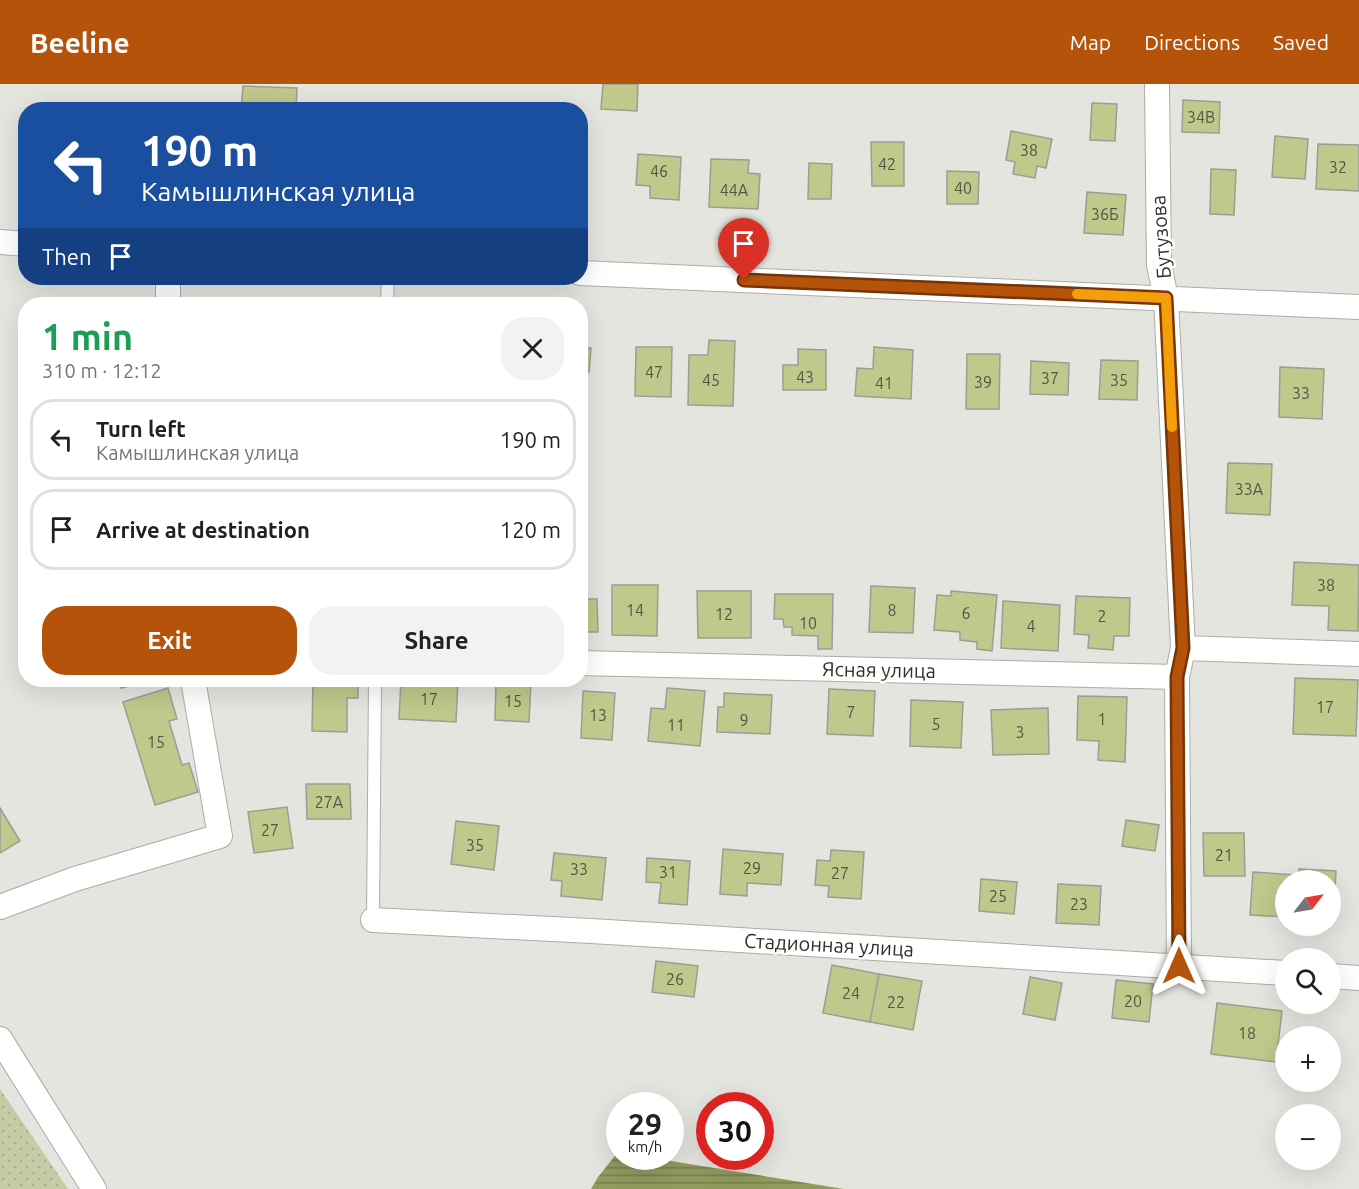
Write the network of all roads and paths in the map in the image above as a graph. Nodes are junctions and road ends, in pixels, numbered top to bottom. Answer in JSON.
{"nodes":[{"id":1,"x":1157,"y":84,"type":"edge"},
{"id":2,"x":0,"y":242,"type":"edge"},
{"id":3,"x":18,"y":243,"type":"edge"},
{"id":4,"x":588,"y":273,"type":"edge"},
{"id":5,"x":1166,"y":298,"type":"junction"},
{"id":6,"x":1359,"y":307,"type":"edge"},
{"id":7,"x":1183,"y":648,"type":"junction"},
{"id":8,"x":1359,"y":654,"type":"edge"},
{"id":9,"x":588,"y":663,"type":"edge"},
{"id":10,"x":1177,"y":677,"type":"junction"},
{"id":11,"x":194,"y":687,"type":"edge"},
{"id":12,"x":375,"y":687,"type":"edge"},
{"id":13,"x":0,"y":907,"type":"edge"},
{"id":14,"x":373,"y":920,"type":"joint"},
{"id":15,"x":1179,"y":966,"type":"junction"},
{"id":16,"x":1275,"y":972,"type":"edge"},
{"id":17,"x":1341,"y":977,"type":"edge"},
{"id":18,"x":1359,"y":978,"type":"edge"},
{"id":19,"x":0,"y":1039,"type":"edge"},
{"id":20,"x":94,"y":1189,"type":"edge"}],
"edges":[{"from":1,"to":5,"type":"street","name":"Бутузова"},
{"from":2,"to":3,"type":"street"},
{"from":4,"to":5,"type":"street"},
{"from":5,"to":6,"type":"street"},
{"from":5,"to":7,"type":"street","name":"Бутузова"},
{"from":7,"to":8,"type":"street"},
{"from":7,"to":10,"type":"street","name":"Бутузова"},
{"from":9,"to":10,"type":"street","name":"Ясная улица"},
{"from":10,"to":15,"type":"street","name":"Бутузова"},
{"from":11,"to":13,"type":"street"},
{"from":12,"to":14,"type":"lane"},
{"from":14,"to":15,"type":"street","name":"Стадионная улица"},
{"from":15,"to":16,"type":"street","name":"Стадионная улица"},
{"from":17,"to":18,"type":"street"},
{"from":19,"to":20,"type":"street"}]}
